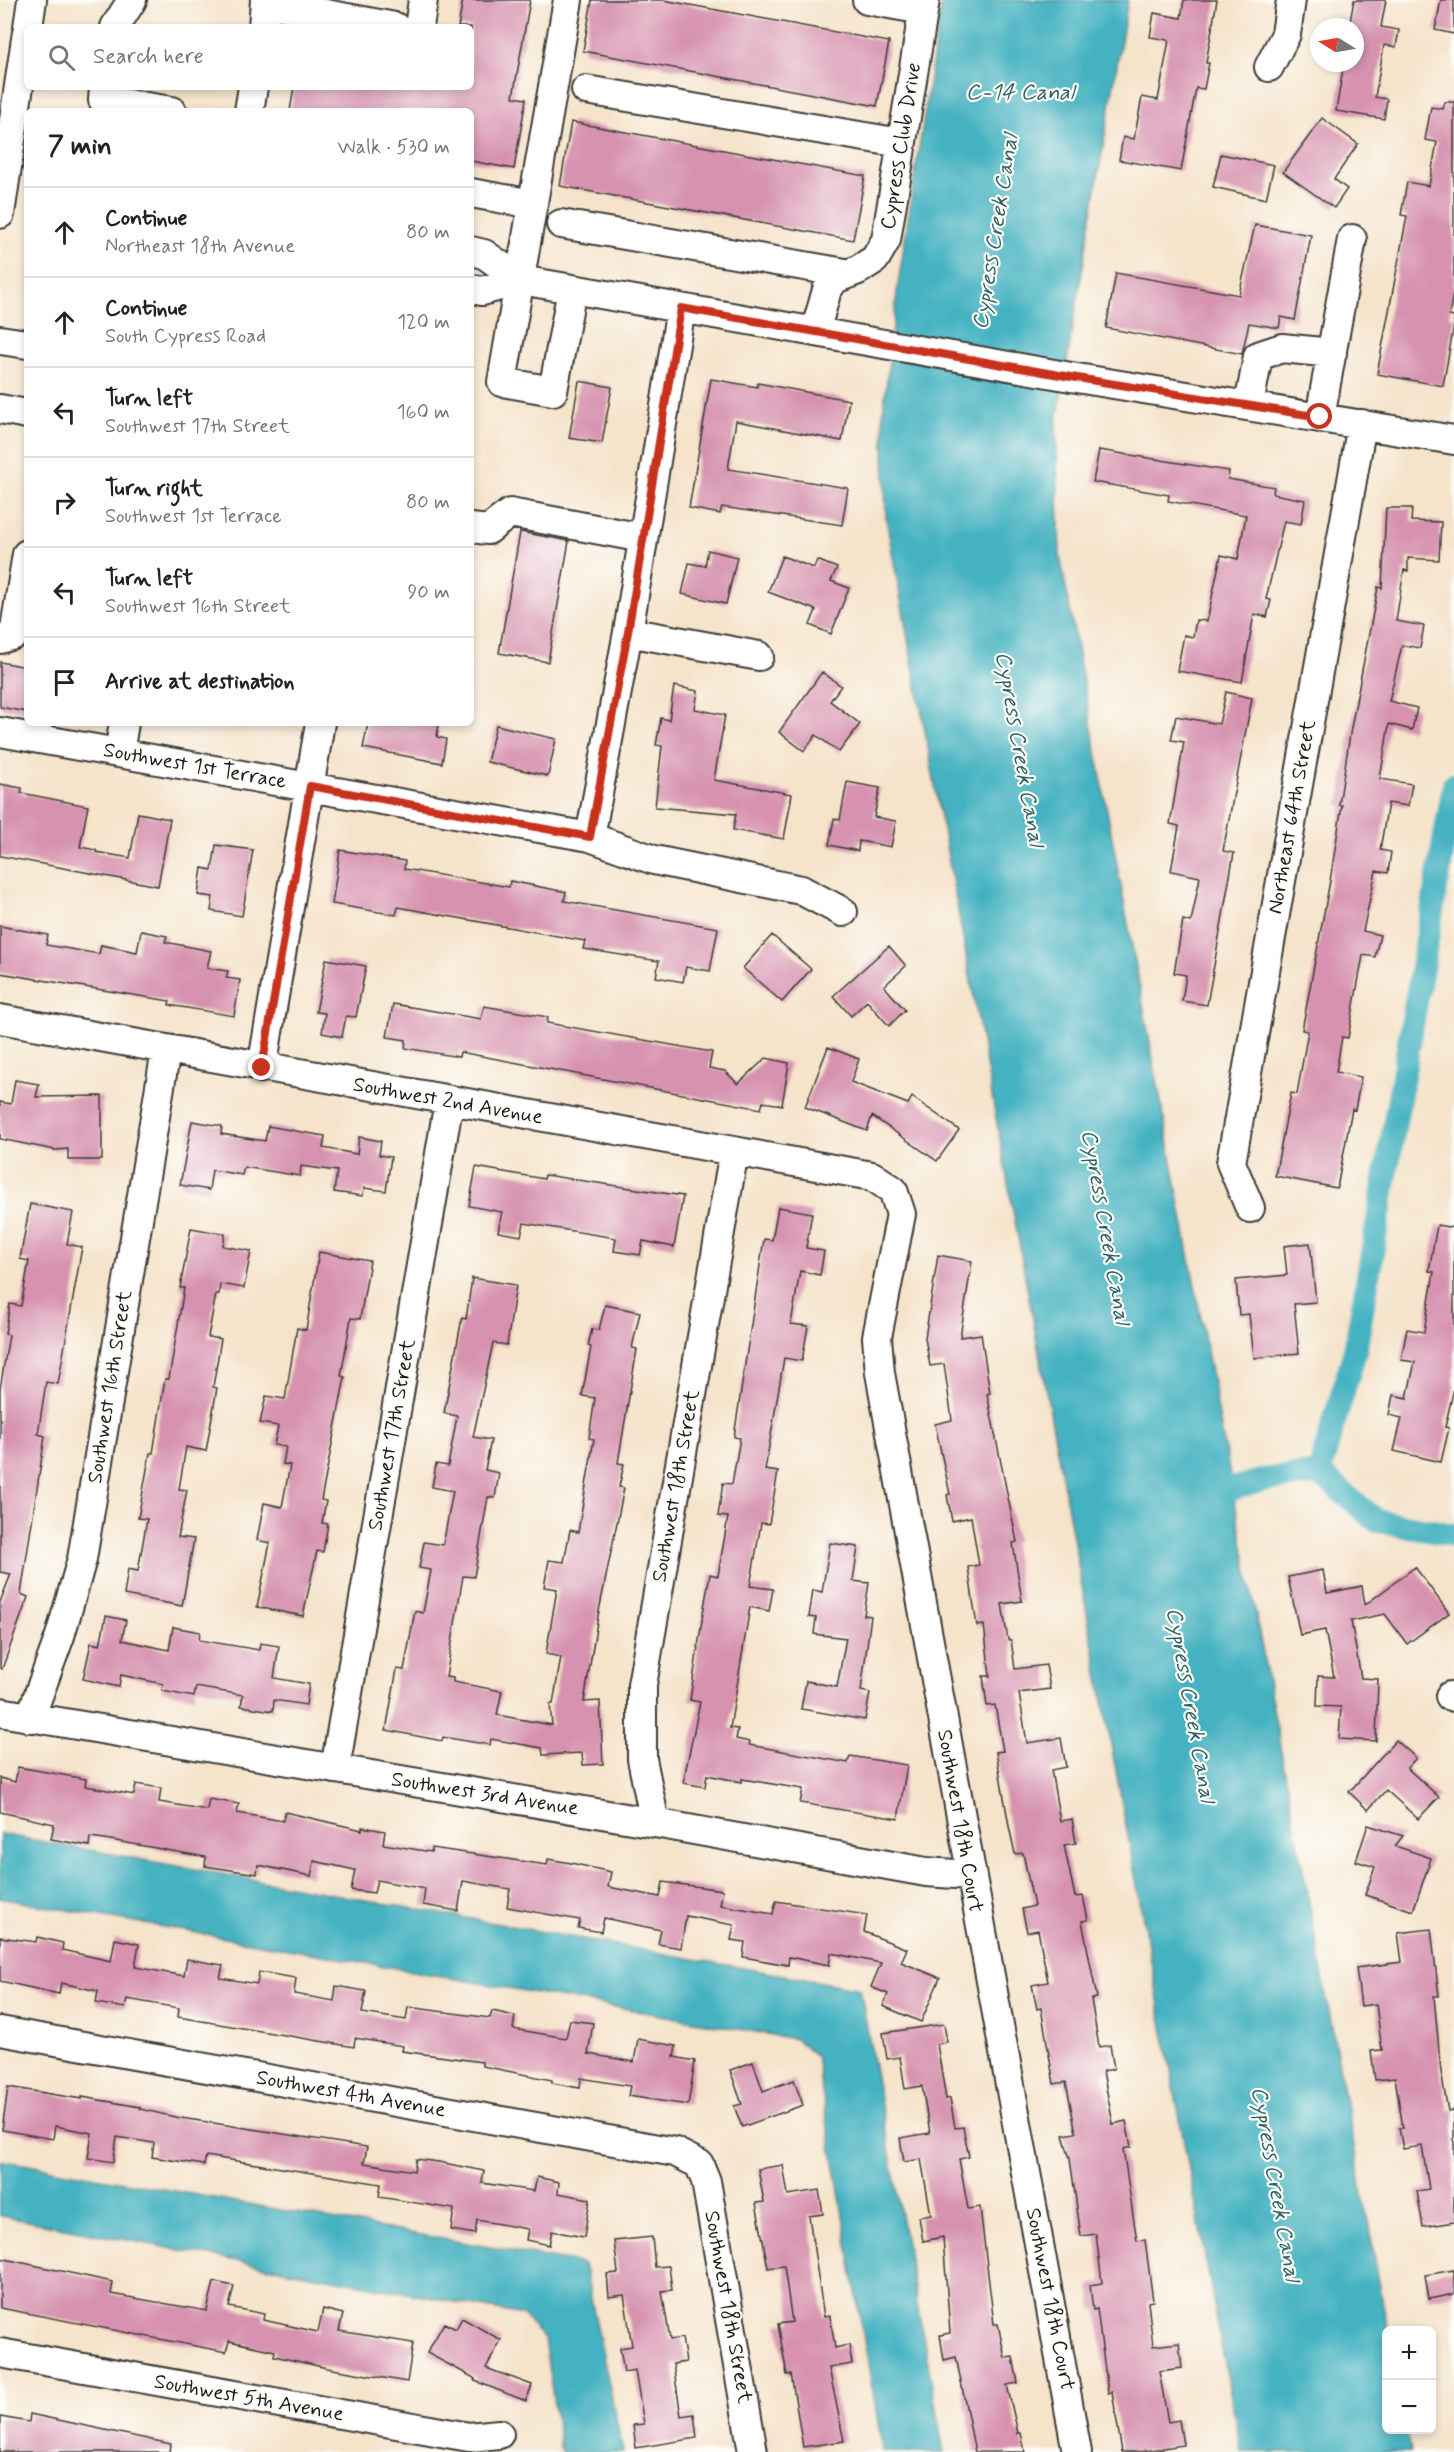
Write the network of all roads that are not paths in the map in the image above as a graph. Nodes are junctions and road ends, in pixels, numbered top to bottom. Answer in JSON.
{"nodes":[{"id":1,"x":32,"y":0,"type":"edge"},
{"id":2,"x":132,"y":0,"type":"edge"},
{"id":3,"x":423,"y":0,"type":"edge"},
{"id":4,"x":568,"y":0,"type":"edge"},
{"id":5,"x":867,"y":0,"type":"edge"},
{"id":6,"x":1291,"y":0,"type":"edge"},
{"id":7,"x":924,"y":5,"type":"edge"},
{"id":8,"x":265,"y":10,"type":"edge"},
{"id":9,"x":28,"y":24,"type":"edge"},
{"id":10,"x":117,"y":24,"type":"edge"},
{"id":11,"x":372,"y":24,"type":"edge"},
{"id":12,"x":419,"y":24,"type":"edge"},
{"id":13,"x":1269,"y":67,"type":"dead end"},
{"id":14,"x":24,"y":71,"type":"edge"},
{"id":15,"x":104,"y":90,"type":"edge"},
{"id":16,"x":252,"y":90,"type":"edge"},
{"id":17,"x":586,"y":90,"type":"dead end"},
{"id":18,"x":153,"y":108,"type":"edge"},
{"id":19,"x":250,"y":108,"type":"edge"},
{"id":20,"x":901,"y":143,"type":"junction"},
{"id":21,"x":15,"y":187,"type":"edge"},
{"id":22,"x":474,"y":194,"type":"edge"},
{"id":23,"x":533,"y":204,"type":"junction"},
{"id":24,"x":0,"y":214,"type":"edge"},
{"id":25,"x":561,"y":224,"type":"dead end"},
{"id":26,"x":1352,"y":240,"type":"dead end"},
{"id":27,"x":474,"y":252,"type":"edge"},
{"id":28,"x":845,"y":273,"type":"junction"},
{"id":29,"x":520,"y":280,"type":"junction"},
{"id":30,"x":572,"y":289,"type":"junction"},
{"id":31,"x":474,"y":290,"type":"edge"},
{"id":32,"x":681,"y":308,"type":"junction"},
{"id":33,"x":815,"y":332,"type":"junction"},
{"id":34,"x":0,"y":340,"type":"edge"},
{"id":35,"x":24,"y":344,"type":"edge"},
{"id":36,"x":1332,"y":353,"type":"junction"},
{"id":37,"x":1249,"y":406,"type":"junction"},
{"id":38,"x":0,"y":409,"type":"edge"},
{"id":39,"x":24,"y":413,"type":"edge"},
{"id":40,"x":1320,"y":417,"type":"junction"},
{"id":41,"x":1362,"y":424,"type":"junction"},
{"id":42,"x":1454,"y":440,"type":"edge"},
{"id":43,"x":474,"y":528,"type":"edge"},
{"id":44,"x":643,"y":538,"type":"junction"},
{"id":45,"x":24,"y":573,"type":"edge"},
{"id":46,"x":628,"y":632,"type":"junction"},
{"id":47,"x":0,"y":639,"type":"edge"},
{"id":48,"x":759,"y":656,"type":"dead end"},
{"id":49,"x":124,"y":726,"type":"edge"},
{"id":50,"x":320,"y":726,"type":"edge"},
{"id":51,"x":0,"y":732,"type":"edge"},
{"id":52,"x":119,"y":753,"type":"junction"},
{"id":53,"x":310,"y":786,"type":"junction"},
{"id":54,"x":590,"y":837,"type":"junction"},
{"id":55,"x":843,"y":912,"type":"dead end"},
{"id":56,"x":0,"y":1019,"type":"edge"},
{"id":57,"x":166,"y":1050,"type":"junction"},
{"id":58,"x":262,"y":1068,"type":"junction"},
{"id":59,"x":449,"y":1101,"type":"junction"},
{"id":60,"x":734,"y":1151,"type":"junction"},
{"id":61,"x":893,"y":1190,"type":"joint"},
{"id":62,"x":1250,"y":1208,"type":"dead end"},
{"id":63,"x":0,"y":1712,"type":"edge"},
{"id":64,"x":30,"y":1718,"type":"junction"},
{"id":65,"x":335,"y":1769,"type":"junction"},
{"id":66,"x":655,"y":1823,"type":"junction"},
{"id":67,"x":970,"y":1875,"type":"junction"},
{"id":68,"x":0,"y":2031,"type":"edge"},
{"id":69,"x":699,"y":2164,"type":"joint"},
{"id":70,"x":0,"y":2353,"type":"edge"},
{"id":71,"x":499,"y":2433,"type":"dead end"},
{"id":72,"x":753,"y":2452,"type":"edge"},
{"id":73,"x":1077,"y":2452,"type":"edge"}],
"edges":[{"from":1,"to":9,"type":"street"},
{"from":2,"to":10,"type":"street"},
{"from":3,"to":12,"type":"street"},
{"from":4,"to":23,"type":"street"},
{"from":5,"to":7,"type":"street"},
{"from":6,"to":13,"type":"street"},
{"from":7,"to":20,"type":"street","name":"Cypress Club Drive"},
{"from":8,"to":11,"type":"street"},
{"from":14,"to":21,"type":"street"},
{"from":15,"to":18,"type":"street"},
{"from":16,"to":19,"type":"street"},
{"from":17,"to":20,"type":"street"},
{"from":20,"to":28,"type":"street","name":"Cypress Club Drive"},
{"from":21,"to":24,"type":"street"},
{"from":22,"to":23,"type":"street"},
{"from":23,"to":29,"type":"street"},
{"from":25,"to":28,"type":"street"},
{"from":26,"to":36,"type":"street"},
{"from":27,"to":29,"type":"street"},
{"from":28,"to":33,"type":"street","name":"Cypress Club Drive"},
{"from":29,"to":30,"type":"street"},
{"from":29,"to":30,"type":"street"},
{"from":29,"to":31,"type":"street"},
{"from":30,"to":32,"type":"street"},
{"from":32,"to":33,"type":"street"},
{"from":32,"to":44,"type":"street"},
{"from":33,"to":37,"type":"street"},
{"from":34,"to":35,"type":"street"},
{"from":36,"to":37,"type":"street"},
{"from":36,"to":40,"type":"street"},
{"from":37,"to":40,"type":"street"},
{"from":38,"to":39,"type":"street"},
{"from":40,"to":41,"type":"street"},
{"from":41,"to":42,"type":"street"},
{"from":41,"to":62,"type":"street","name":"Northeast 64th Street"},
{"from":43,"to":44,"type":"street"},
{"from":44,"to":46,"type":"street"},
{"from":45,"to":47,"type":"street"},
{"from":46,"to":48,"type":"street"},
{"from":46,"to":54,"type":"street"},
{"from":49,"to":52,"type":"street"},
{"from":50,"to":53,"type":"street"},
{"from":51,"to":52,"type":"street","name":"Southwest 1st Terrace"},
{"from":52,"to":53,"type":"street","name":"Southwest 1st Terrace"},
{"from":53,"to":54,"type":"street","name":"Southwest 1st Terrace"},
{"from":53,"to":58,"type":"street"},
{"from":54,"to":55,"type":"street","name":"Southwest 1st Terrace"},
{"from":56,"to":57,"type":"street","name":"Southwest 2nd Avenue"},
{"from":57,"to":58,"type":"street","name":"Southwest 2nd Avenue"},
{"from":57,"to":64,"type":"street","name":"Southwest 16th Street"},
{"from":58,"to":59,"type":"street","name":"Southwest 2nd Avenue"},
{"from":59,"to":60,"type":"street","name":"Southwest 2nd Avenue"},
{"from":59,"to":65,"type":"street","name":"Southwest 17th Street"},
{"from":60,"to":61,"type":"street","name":"Southwest 2nd Avenue"},
{"from":60,"to":66,"type":"street","name":"Southwest 18th Street"},
{"from":61,"to":67,"type":"street","name":"Southwest 18th Court"},
{"from":63,"to":64,"type":"street","name":"Southwest 3rd Avenue"},
{"from":64,"to":65,"type":"street","name":"Southwest 3rd Avenue"},
{"from":65,"to":66,"type":"street","name":"Southwest 3rd Avenue"},
{"from":66,"to":67,"type":"street","name":"Southwest 3rd Avenue"},
{"from":67,"to":73,"type":"street","name":"Southwest 18th Court"},
{"from":68,"to":69,"type":"street","name":"Southwest 4th Avenue"},
{"from":69,"to":72,"type":"street","name":"Southwest 18th Street"},
{"from":70,"to":71,"type":"street","name":"Southwest 5th Avenue"}]}
